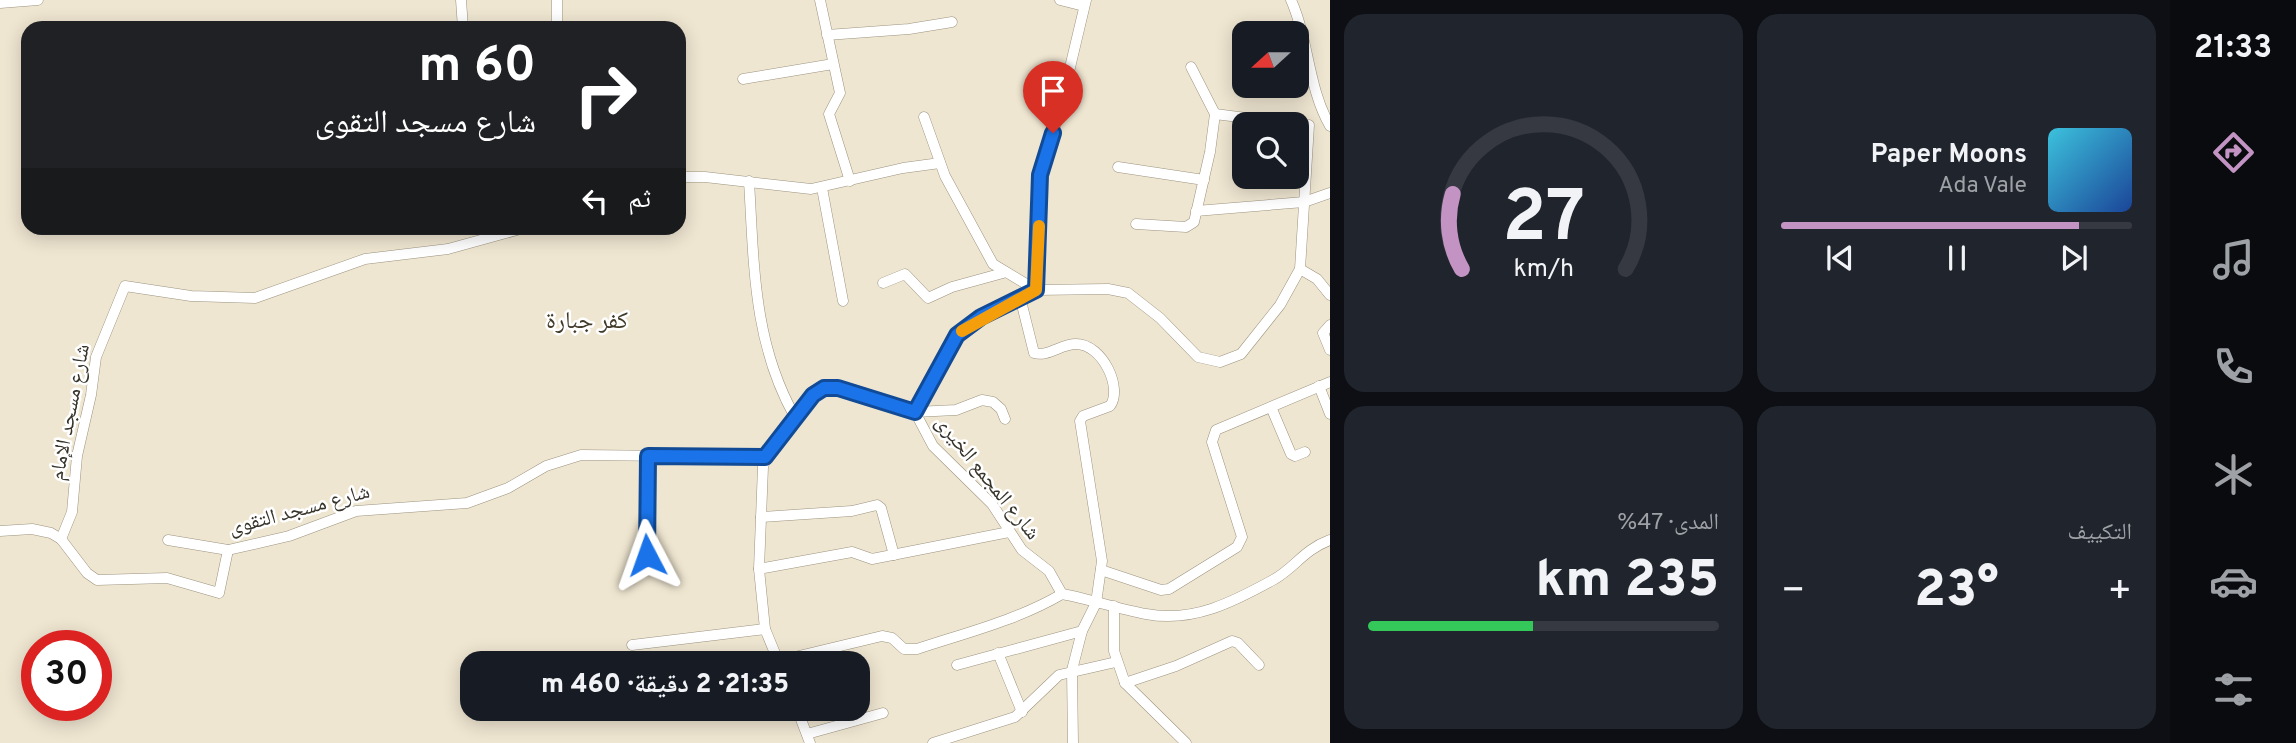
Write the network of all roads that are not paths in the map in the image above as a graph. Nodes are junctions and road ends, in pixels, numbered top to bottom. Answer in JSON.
{"nodes":[{"id":1,"x":37,"y":0,"type":"edge"},
{"id":2,"x":461,"y":0,"type":"edge"},
{"id":3,"x":557,"y":0,"type":"edge"},
{"id":4,"x":820,"y":0,"type":"edge"},
{"id":5,"x":1060,"y":0,"type":"edge"},
{"id":6,"x":1291,"y":0,"type":"edge"},
{"id":7,"x":14,"y":1,"type":"edge"},
{"id":8,"x":0,"y":3,"type":"edge"},
{"id":9,"x":1085,"y":3,"type":"edge"},
{"id":10,"x":462,"y":21,"type":"edge"},
{"id":11,"x":557,"y":21,"type":"edge"},
{"id":12,"x":952,"y":22,"type":"dead end"},
{"id":13,"x":827,"y":35,"type":"junction"},
{"id":14,"x":833,"y":64,"type":"junction"},
{"id":15,"x":1191,"y":67,"type":"dead end"},
{"id":16,"x":743,"y":79,"type":"dead end"},
{"id":17,"x":1215,"y":114,"type":"junction"},
{"id":18,"x":1232,"y":116,"type":"edge"},
{"id":19,"x":924,"y":117,"type":"dead end"},
{"id":20,"x":1329,"y":124,"type":"edge"},
{"id":21,"x":1309,"y":125,"type":"edge"},
{"id":22,"x":940,"y":163,"type":"junction"},
{"id":23,"x":1118,"y":167,"type":"dead end"},
{"id":24,"x":686,"y":177,"type":"edge"},
{"id":25,"x":1204,"y":180,"type":"junction"},
{"id":26,"x":749,"y":181,"type":"junction"},
{"id":27,"x":850,"y":181,"type":"junction"},
{"id":28,"x":822,"y":188,"type":"junction"},
{"id":29,"x":1305,"y":189,"type":"edge"},
{"id":30,"x":1330,"y":193,"type":"edge"},
{"id":31,"x":1304,"y":202,"type":"junction"},
{"id":32,"x":1196,"y":211,"type":"junction"},
{"id":33,"x":1136,"y":224,"type":"dead end"},
{"id":34,"x":499,"y":235,"type":"edge"},
{"id":35,"x":1300,"y":269,"type":"junction"},
{"id":36,"x":1003,"y":273,"type":"junction"},
{"id":37,"x":883,"y":283,"type":"dead end"},
{"id":38,"x":1036,"y":290,"type":"junction"},
{"id":39,"x":1330,"y":295,"type":"edge"},
{"id":40,"x":1020,"y":297,"type":"junction"},
{"id":41,"x":843,"y":301,"type":"dead end"},
{"id":42,"x":1330,"y":325,"type":"edge"},
{"id":43,"x":1330,"y":350,"type":"edge"},
{"id":44,"x":1330,"y":382,"type":"edge"},
{"id":45,"x":1319,"y":386,"type":"junction"},
{"id":46,"x":1270,"y":407,"type":"junction"},
{"id":47,"x":915,"y":412,"type":"junction"},
{"id":48,"x":1330,"y":414,"type":"edge"},
{"id":49,"x":795,"y":417,"type":"junction"},
{"id":50,"x":1005,"y":419,"type":"dead end"},
{"id":51,"x":1305,"y":452,"type":"dead end"},
{"id":52,"x":648,"y":456,"type":"junction"},
{"id":53,"x":765,"y":457,"type":"junction"},
{"id":54,"x":761,"y":517,"type":"junction"},
{"id":55,"x":0,"y":531,"type":"edge"},
{"id":56,"x":1009,"y":532,"type":"junction"},
{"id":57,"x":61,"y":539,"type":"junction"},
{"id":58,"x":168,"y":540,"type":"dead end"},
{"id":59,"x":1330,"y":540,"type":"edge"},
{"id":60,"x":228,"y":550,"type":"junction"},
{"id":61,"x":647,"y":555,"type":"dead end"},
{"id":62,"x":894,"y":555,"type":"junction"},
{"id":63,"x":759,"y":569,"type":"junction"},
{"id":64,"x":1101,"y":569,"type":"junction"},
{"id":65,"x":1062,"y":594,"type":"junction"},
{"id":66,"x":1096,"y":603,"type":"junction"},
{"id":67,"x":1114,"y":606,"type":"junction"},
{"id":68,"x":765,"y":629,"type":"junction"},
{"id":69,"x":1082,"y":631,"type":"junction"},
{"id":70,"x":632,"y":646,"type":"dead end"},
{"id":71,"x":774,"y":651,"type":"edge"},
{"id":72,"x":823,"y":651,"type":"edge"},
{"id":73,"x":998,"y":653,"type":"junction"},
{"id":74,"x":1116,"y":662,"type":"junction"},
{"id":75,"x":957,"y":665,"type":"dead end"},
{"id":76,"x":1259,"y":665,"type":"dead end"},
{"id":77,"x":1072,"y":670,"type":"junction"},
{"id":78,"x":1125,"y":683,"type":"junction"},
{"id":79,"x":1022,"y":712,"type":"junction"},
{"id":80,"x":883,"y":713,"type":"dead end"},
{"id":81,"x":802,"y":721,"type":"edge"},
{"id":82,"x":808,"y":738,"type":"edge"},
{"id":83,"x":933,"y":743,"type":"edge"},
{"id":84,"x":1073,"y":743,"type":"edge"},
{"id":85,"x":1186,"y":743,"type":"edge"}],
"edges":[{"from":1,"to":7,"type":"street"},
{"from":2,"to":10,"type":"street"},
{"from":3,"to":11,"type":"street"},
{"from":4,"to":13,"type":"street"},
{"from":5,"to":9,"type":"street"},
{"from":6,"to":20,"type":"street"},
{"from":7,"to":8,"type":"street"},
{"from":9,"to":38,"type":"street"},
{"from":12,"to":13,"type":"street"},
{"from":13,"to":14,"type":"street"},
{"from":14,"to":16,"type":"street"},
{"from":14,"to":27,"type":"street"},
{"from":15,"to":17,"type":"street"},
{"from":17,"to":18,"type":"street"},
{"from":17,"to":25,"type":"street"},
{"from":19,"to":22,"type":"street"},
{"from":20,"to":21,"type":"street"},
{"from":22,"to":27,"type":"street"},
{"from":22,"to":36,"type":"street"},
{"from":23,"to":25,"type":"street"},
{"from":24,"to":26,"type":"street"},
{"from":25,"to":32,"type":"street"},
{"from":26,"to":28,"type":"street"},
{"from":26,"to":49,"type":"street"},
{"from":27,"to":28,"type":"street"},
{"from":28,"to":41,"type":"street"},
{"from":29,"to":31,"type":"street"},
{"from":30,"to":31,"type":"street"},
{"from":31,"to":32,"type":"street"},
{"from":31,"to":35,"type":"street"},
{"from":32,"to":33,"type":"street"},
{"from":34,"to":57,"type":"street","name":"شارع مسجد الإمام"},
{"from":35,"to":38,"type":"street"},
{"from":35,"to":39,"type":"street"},
{"from":36,"to":37,"type":"street"},
{"from":36,"to":38,"type":"street"},
{"from":38,"to":40,"type":"street"},
{"from":40,"to":47,"type":"street"},
{"from":40,"to":64,"type":"street"},
{"from":42,"to":43,"type":"street"},
{"from":44,"to":45,"type":"street"},
{"from":45,"to":46,"type":"street"},
{"from":45,"to":48,"type":"street"},
{"from":46,"to":51,"type":"street"},
{"from":46,"to":64,"type":"street"},
{"from":47,"to":49,"type":"street"},
{"from":47,"to":50,"type":"street"},
{"from":47,"to":56,"type":"street","name":"شارع المجمع الخيرى"},
{"from":49,"to":53,"type":"street"},
{"from":52,"to":53,"type":"street","name":"شارع مسجد التقوى"},
{"from":52,"to":60,"type":"street","name":"شارع مسجد التقوى"},
{"from":52,"to":61,"type":"street"},
{"from":53,"to":54,"type":"street"},
{"from":54,"to":62,"type":"street"},
{"from":54,"to":63,"type":"street"},
{"from":55,"to":57,"type":"street"},
{"from":56,"to":62,"type":"street"},
{"from":56,"to":65,"type":"street","name":"شارع المجمع الخيرى"},
{"from":57,"to":60,"type":"street"},
{"from":58,"to":60,"type":"street","name":"شارع مسجد التقوى"},
{"from":59,"to":67,"type":"street"},
{"from":62,"to":63,"type":"street"},
{"from":63,"to":68,"type":"street"},
{"from":64,"to":66,"type":"street"},
{"from":65,"to":66,"type":"street"},
{"from":65,"to":72,"type":"street"},
{"from":66,"to":67,"type":"street"},
{"from":66,"to":69,"type":"street"},
{"from":67,"to":74,"type":"street"},
{"from":68,"to":70,"type":"street"},
{"from":68,"to":71,"type":"street"},
{"from":69,"to":73,"type":"street"},
{"from":69,"to":77,"type":"street"},
{"from":73,"to":75,"type":"street"},
{"from":73,"to":79,"type":"street"},
{"from":74,"to":77,"type":"street"},
{"from":74,"to":78,"type":"street"},
{"from":76,"to":78,"type":"street"},
{"from":77,"to":79,"type":"street"},
{"from":77,"to":84,"type":"street"},
{"from":78,"to":85,"type":"street"},
{"from":79,"to":83,"type":"street"},
{"from":80,"to":82,"type":"street"},
{"from":81,"to":82,"type":"street"}]}
